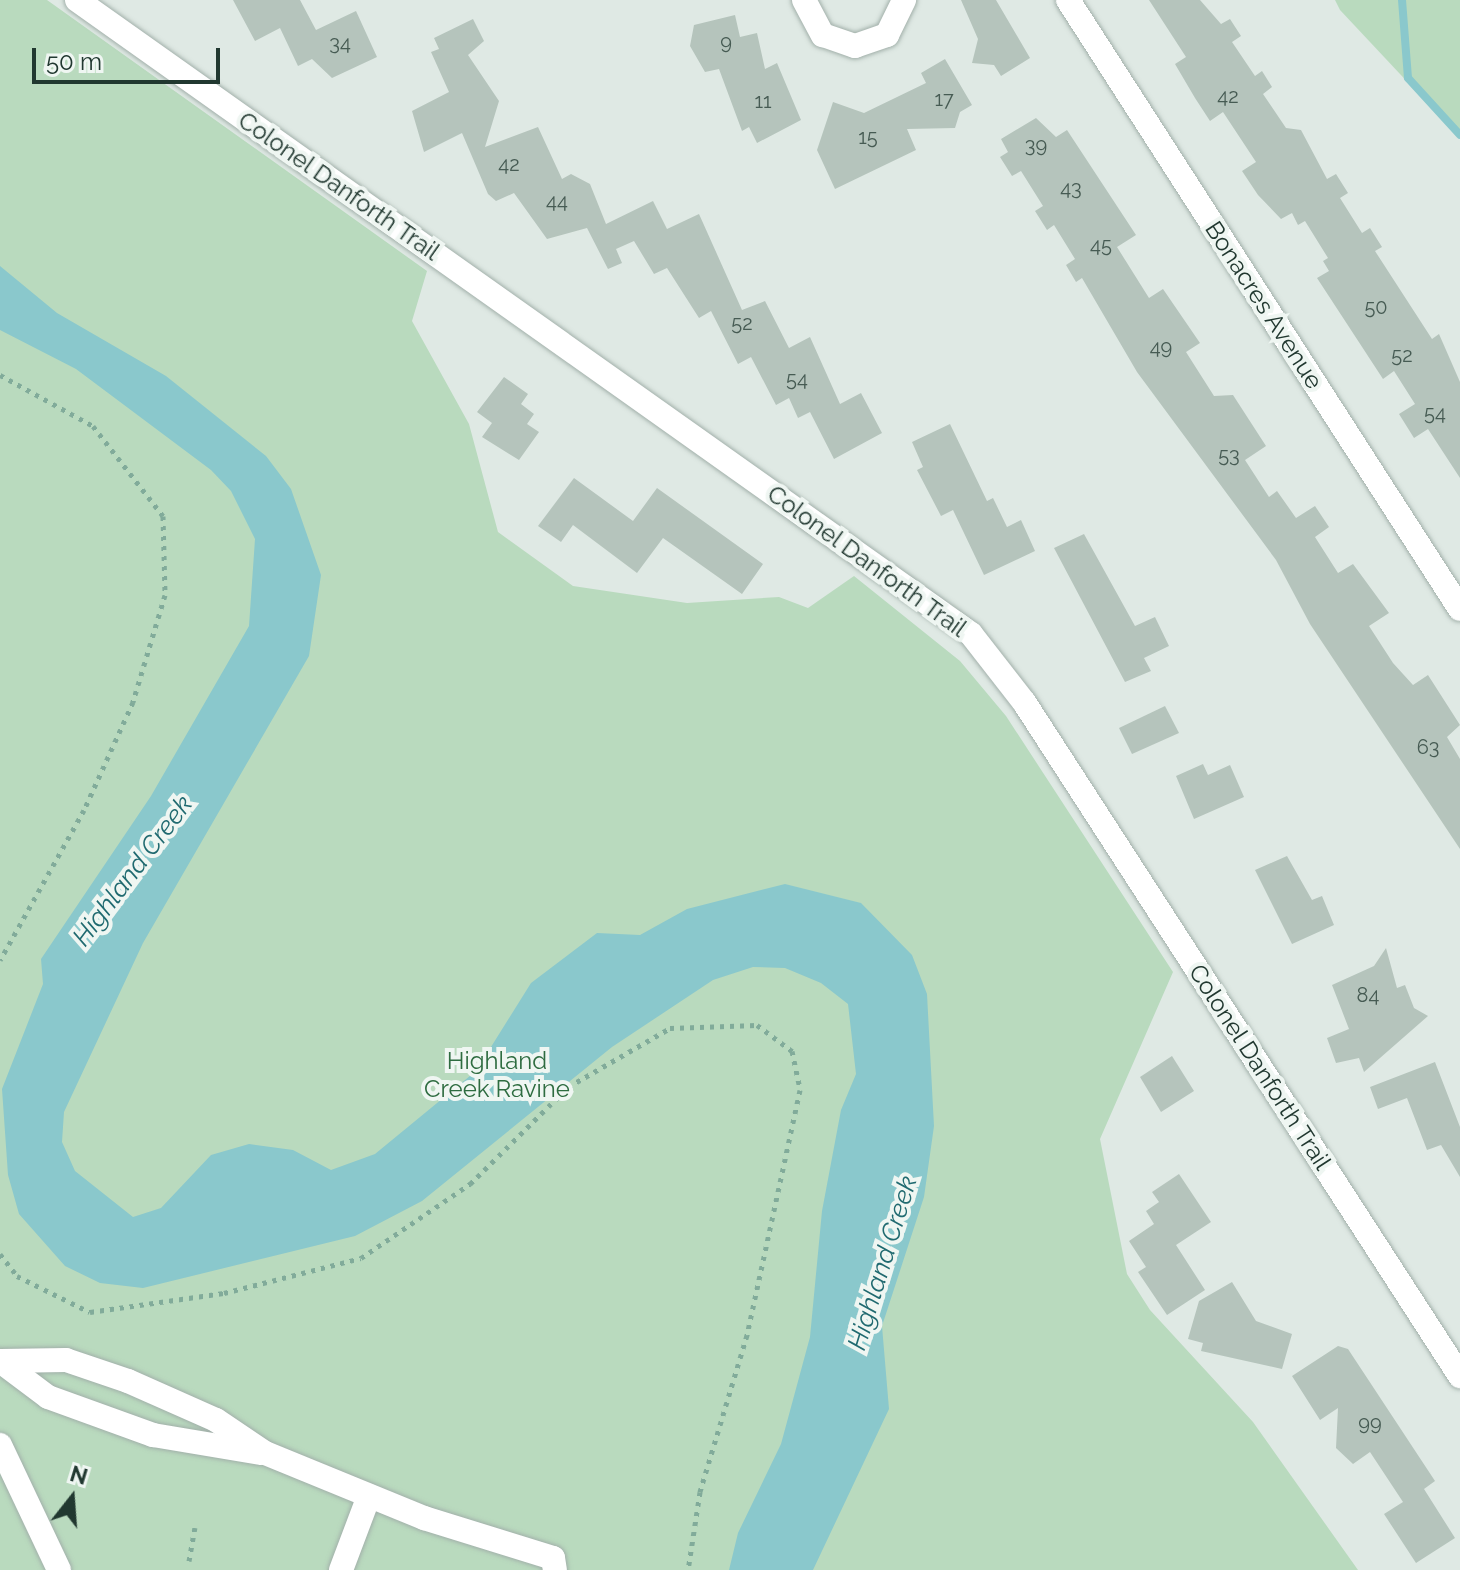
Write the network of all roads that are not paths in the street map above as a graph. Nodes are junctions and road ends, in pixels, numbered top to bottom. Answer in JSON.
{"nodes":[{"id":1,"x":77,"y":0,"type":"edge"},
{"id":2,"x":804,"y":0,"type":"edge"},
{"id":3,"x":904,"y":0,"type":"edge"},
{"id":4,"x":1068,"y":0,"type":"edge"},
{"id":5,"x":1460,"y":609,"type":"edge"},
{"id":6,"x":0,"y":1361,"type":"edge"},
{"id":7,"x":1460,"y":1376,"type":"edge"},
{"id":8,"x":0,"y":1445,"type":"edge"},
{"id":9,"x":265,"y":1453,"type":"junction"},
{"id":10,"x":369,"y":1496,"type":"junction"},
{"id":11,"x":59,"y":1570,"type":"edge"},
{"id":12,"x":341,"y":1570,"type":"edge"},
{"id":13,"x":555,"y":1570,"type":"edge"}],
"edges":[{"from":1,"to":7,"type":"street","name":"Colonel Danforth Trail"},
{"from":2,"to":3,"type":"street"},
{"from":4,"to":5,"type":"street","name":"Bonacres Avenue"},
{"from":6,"to":9,"type":"street"},
{"from":6,"to":9,"type":"street"},
{"from":8,"to":11,"type":"street"},
{"from":9,"to":10,"type":"street"},
{"from":10,"to":12,"type":"street"},
{"from":10,"to":13,"type":"street"}]}
